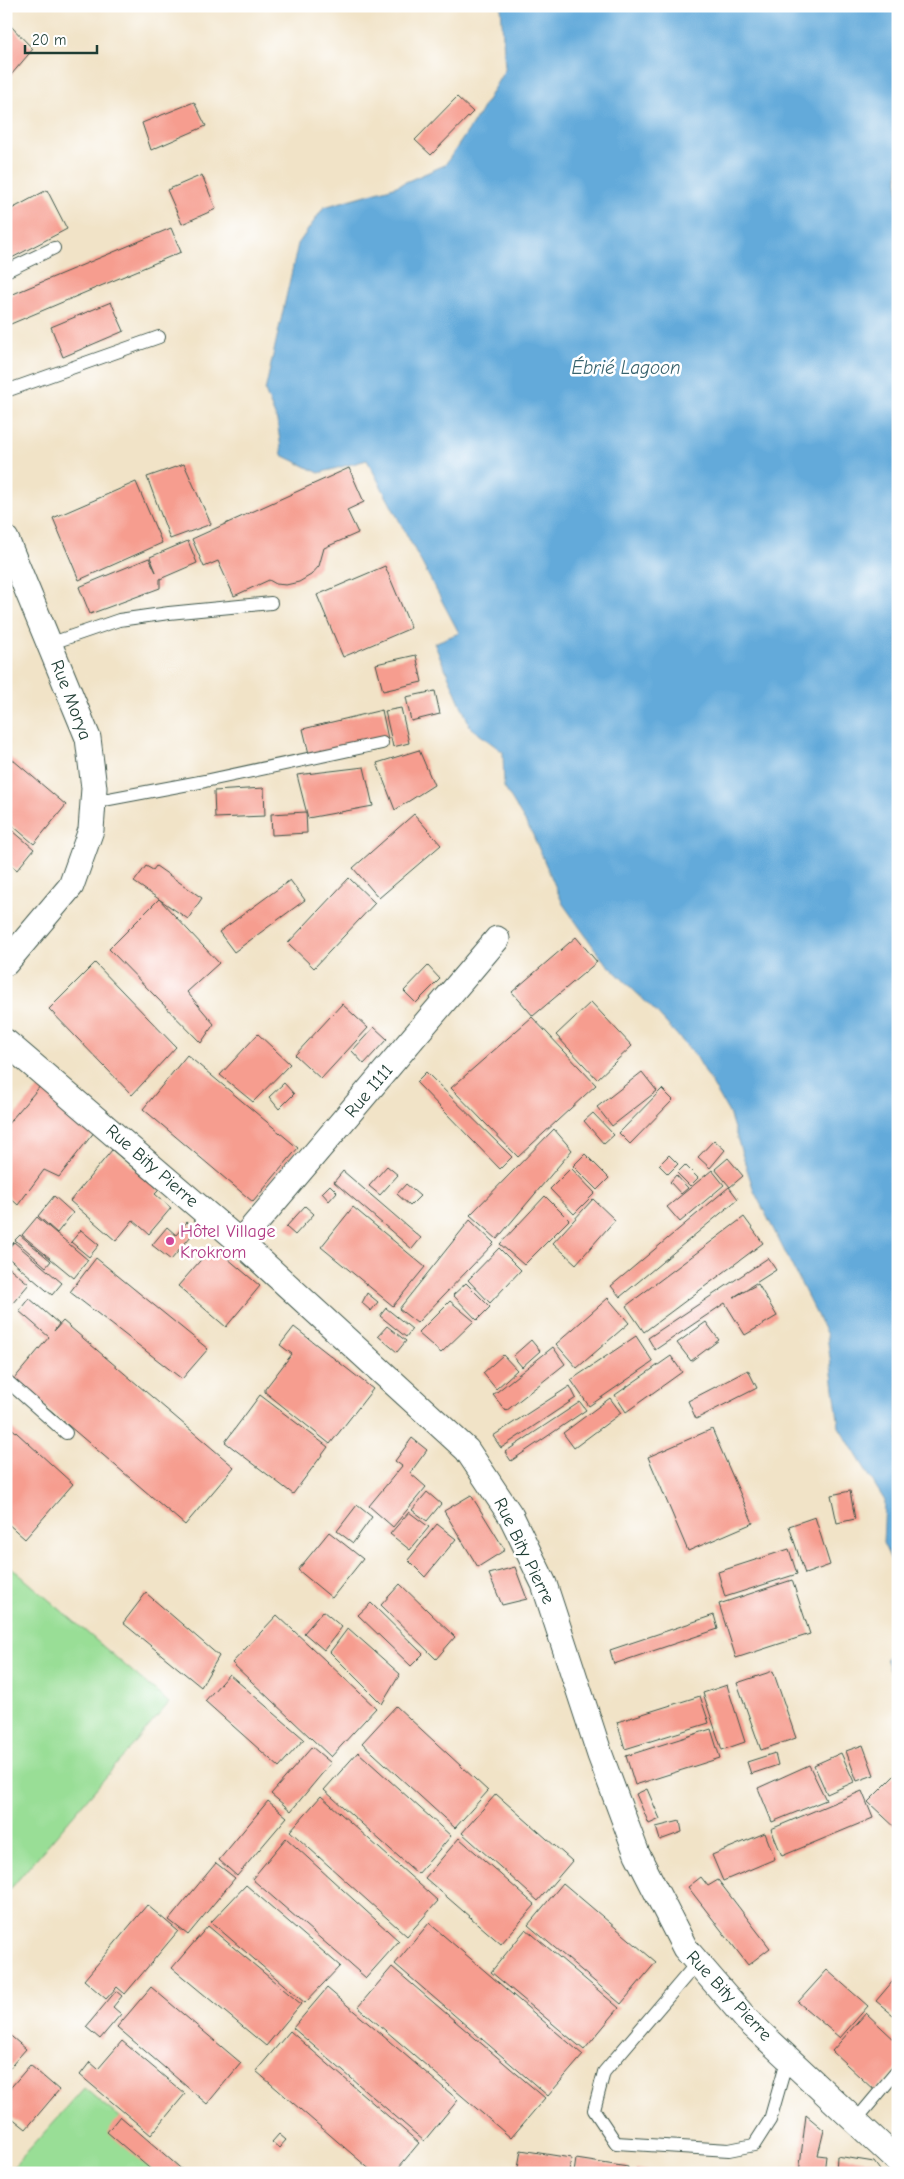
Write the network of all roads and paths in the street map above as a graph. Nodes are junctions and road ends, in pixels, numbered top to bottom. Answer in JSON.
{"nodes":[{"id":1,"x":54,"y":248,"type":"dead end"},
{"id":2,"x":6,"y":271,"type":"edge"},
{"id":3,"x":159,"y":337,"type":"dead end"},
{"id":4,"x":6,"y":390,"type":"edge"},
{"id":5,"x":6,"y":539,"type":"edge"},
{"id":6,"x":271,"y":603,"type":"dead end"},
{"id":7,"x":49,"y":644,"type":"junction"},
{"id":8,"x":382,"y":743,"type":"dead end"},
{"id":9,"x":93,"y":802,"type":"junction"},
{"id":10,"x":497,"y":939,"type":"dead end"},
{"id":11,"x":6,"y":963,"type":"edge"},
{"id":12,"x":6,"y":1042,"type":"edge"},
{"id":13,"x":240,"y":1242,"type":"junction"},
{"id":14,"x":6,"y":1380,"type":"edge"},
{"id":15,"x":66,"y":1433,"type":"dead end"},
{"id":16,"x":697,"y":1963,"type":"junction"},
{"id":17,"x":788,"y":2057,"type":"junction"},
{"id":18,"x":898,"y":2070,"type":"edge"},
{"id":19,"x":856,"y":2120,"type":"junction"},
{"id":20,"x":898,"y":2161,"type":"edge"}],
"edges":[{"from":1,"to":2,"type":"lane"},
{"from":3,"to":4,"type":"lane"},
{"from":5,"to":7,"type":"street","name":"Rue Morya"},
{"from":6,"to":7,"type":"lane"},
{"from":7,"to":9,"type":"street","name":"Rue Morya"},
{"from":8,"to":9,"type":"lane"},
{"from":9,"to":11,"type":"street","name":"Rue Morya"},
{"from":10,"to":13,"type":"street","name":"Rue I111"},
{"from":12,"to":13,"type":"street","name":"Rue Bity Pierre"},
{"from":13,"to":16,"type":"street","name":"Rue Bity Pierre"},
{"from":14,"to":15,"type":"lane"},
{"from":16,"to":17,"type":"street","name":"Rue Bity Pierre"},
{"from":16,"to":17,"type":"lane"},
{"from":17,"to":19,"type":"street","name":"Rue Bity Pierre"},
{"from":18,"to":19,"type":"lane"},
{"from":19,"to":20,"type":"street","name":"Rue Bity Pierre"}]}
